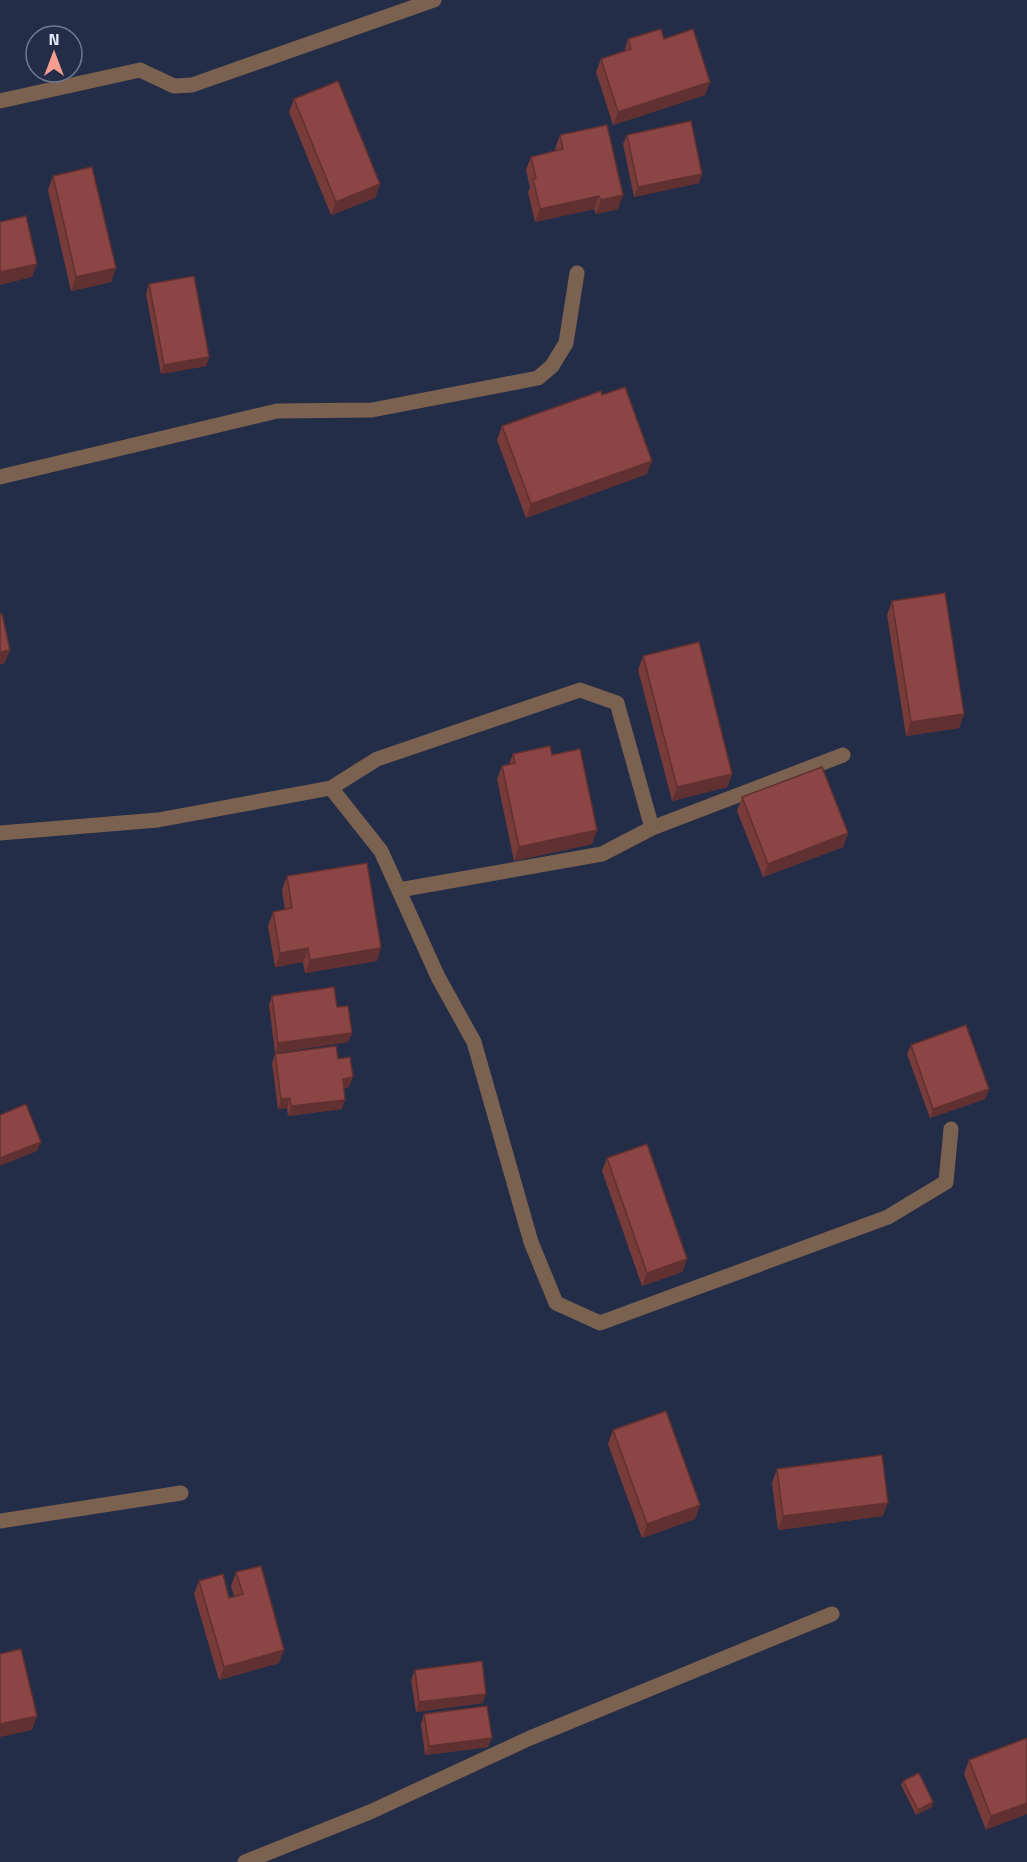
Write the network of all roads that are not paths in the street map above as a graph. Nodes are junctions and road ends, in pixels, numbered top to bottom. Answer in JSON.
{"nodes":[{"id":1,"x":434,"y":0,"type":"edge"},
{"id":2,"x":0,"y":101,"type":"edge"},
{"id":3,"x":576,"y":273,"type":"dead end"},
{"id":4,"x":0,"y":477,"type":"edge"},
{"id":5,"x":843,"y":754,"type":"dead end"},
{"id":6,"x":331,"y":788,"type":"junction"},
{"id":7,"x":652,"y":828,"type":"junction"},
{"id":8,"x":0,"y":833,"type":"edge"},
{"id":9,"x":399,"y":890,"type":"junction"},
{"id":10,"x":951,"y":1129,"type":"dead end"},
{"id":11,"x":182,"y":1493,"type":"dead end"},
{"id":12,"x":0,"y":1521,"type":"edge"},
{"id":13,"x":832,"y":1614,"type":"dead end"},
{"id":14,"x":246,"y":1862,"type":"edge"}],
"edges":[{"from":1,"to":2,"type":"street"},
{"from":3,"to":4,"type":"street"},
{"from":5,"to":7,"type":"street"},
{"from":6,"to":7,"type":"street"},
{"from":6,"to":8,"type":"street"},
{"from":6,"to":9,"type":"street"},
{"from":7,"to":9,"type":"street"},
{"from":9,"to":10,"type":"street"},
{"from":11,"to":12,"type":"street"},
{"from":13,"to":14,"type":"street"}]}
